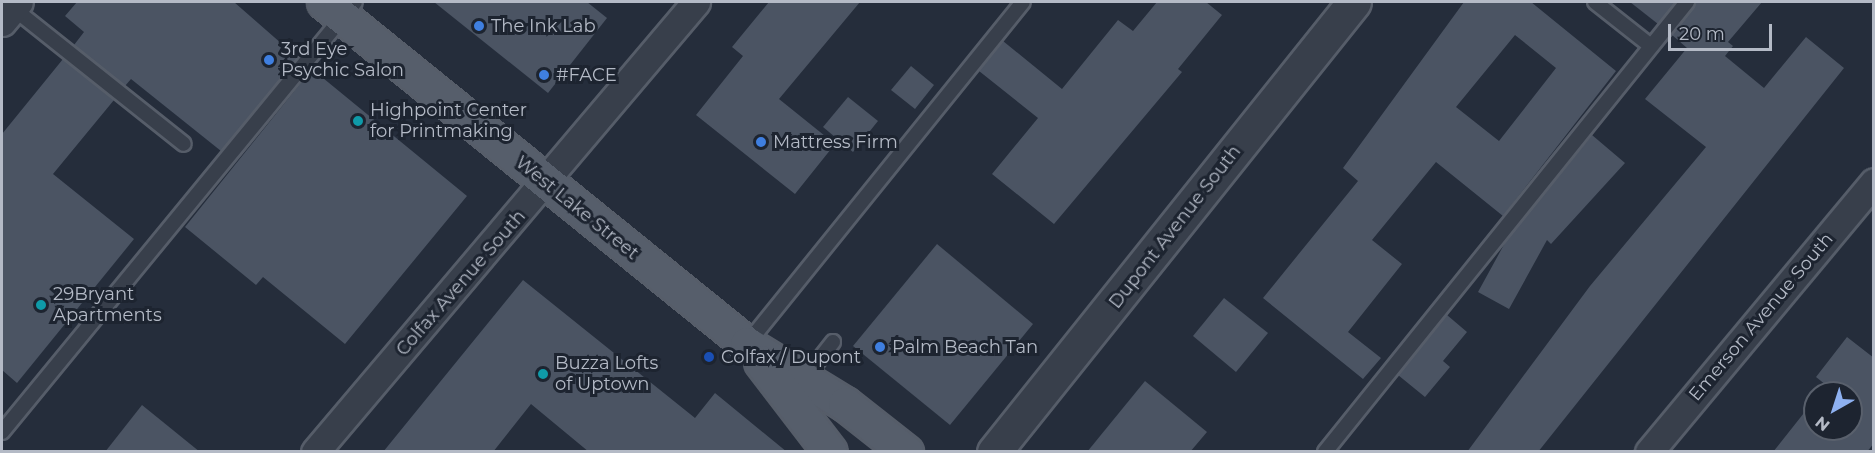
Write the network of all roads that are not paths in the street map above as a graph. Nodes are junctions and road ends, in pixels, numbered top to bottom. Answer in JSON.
{"nodes":[{"id":1,"x":696,"y":2,"type":"edge"},
{"id":2,"x":1023,"y":2,"type":"edge"},
{"id":3,"x":1354,"y":2,"type":"edge"},
{"id":4,"x":1595,"y":2,"type":"edge"},
{"id":5,"x":1687,"y":2,"type":"edge"},
{"id":6,"x":340,"y":7,"type":"edge"},
{"id":7,"x":11,"y":11,"type":"edge"},
{"id":8,"x":1651,"y":46,"type":"junction"},
{"id":9,"x":184,"y":144,"type":"dead end"},
{"id":10,"x":1874,"y":182,"type":"edge"},
{"id":11,"x":547,"y":184,"type":"junction"},
{"id":12,"x":833,"y":342,"type":"dead end"},
{"id":13,"x":747,"y":344,"type":"junction"},
{"id":14,"x":804,"y":379,"type":"junction"},
{"id":15,"x":2,"y":432,"type":"edge"},
{"id":16,"x":315,"y":452,"type":"edge"},
{"id":17,"x":830,"y":452,"type":"edge"},
{"id":18,"x":906,"y":452,"type":"edge"},
{"id":19,"x":994,"y":452,"type":"edge"},
{"id":20,"x":1325,"y":452,"type":"edge"},
{"id":21,"x":1649,"y":452,"type":"edge"}],
"edges":[{"from":1,"to":11,"type":"street","name":"Colfax Avenue South"},
{"from":2,"to":13,"type":"lane"},
{"from":3,"to":19,"type":"street","name":"Dupont Avenue South"},
{"from":4,"to":8,"type":"lane"},
{"from":5,"to":8,"type":"lane"},
{"from":6,"to":11,"type":"main road","name":"West Lake Street"},
{"from":6,"to":15,"type":"lane"},
{"from":7,"to":9,"type":"lane"},
{"from":8,"to":20,"type":"lane"},
{"from":10,"to":21,"type":"street","name":"Emerson Avenue South"},
{"from":11,"to":13,"type":"main road","name":"West Lake Street"},
{"from":11,"to":16,"type":"street","name":"Colfax Avenue South"},
{"from":12,"to":14,"type":"lane"},
{"from":13,"to":14,"type":"main road","name":"West Lake Street"},
{"from":13,"to":17,"type":"main road","name":"West Lake Street"},
{"from":14,"to":18,"type":"main road","name":"West Lake Street"}]}
